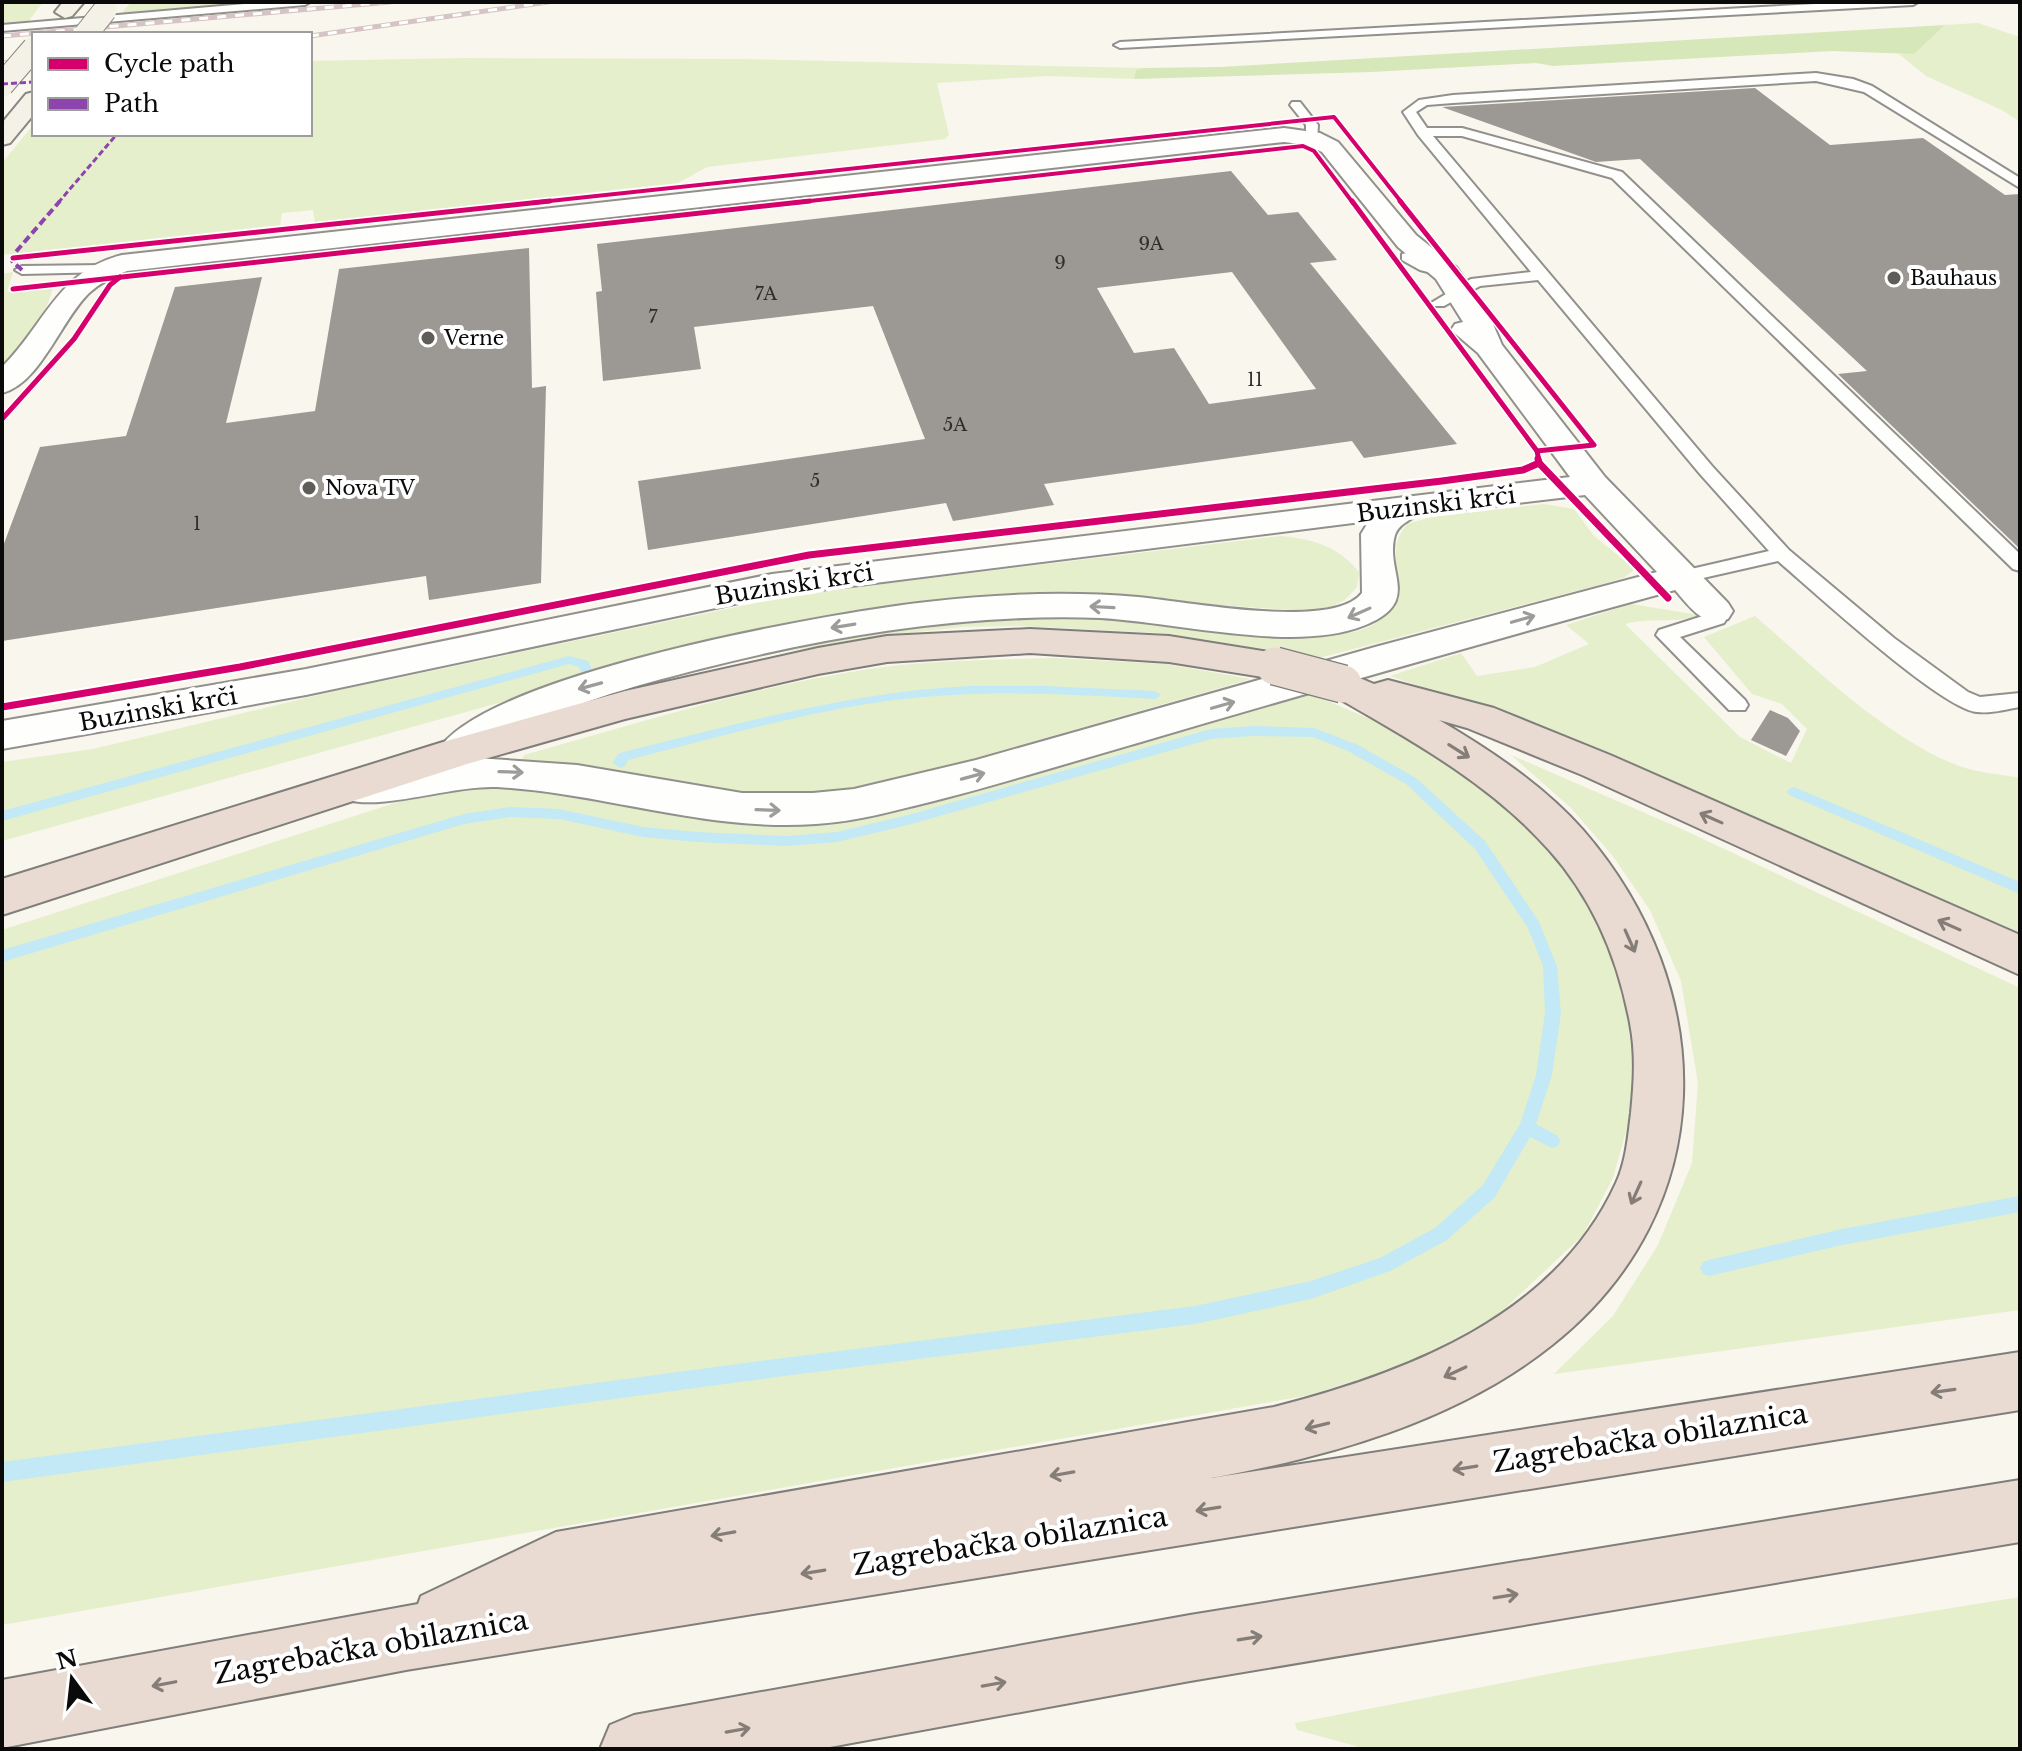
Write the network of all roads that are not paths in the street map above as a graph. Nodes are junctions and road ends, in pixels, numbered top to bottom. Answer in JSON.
{"nodes":[{"id":1,"x":305,"y":2,"type":"edge"},
{"id":2,"x":1913,"y":2,"type":"edge"},
{"id":3,"x":274,"y":3,"type":"edge"},
{"id":4,"x":293,"y":3,"type":"edge"},
{"id":5,"x":108,"y":6,"type":"edge"},
{"id":6,"x":70,"y":7,"type":"edge"},
{"id":7,"x":2,"y":28,"type":"edge"},
{"id":8,"x":48,"y":32,"type":"edge"},
{"id":9,"x":88,"y":32,"type":"edge"},
{"id":10,"x":1120,"y":45,"type":"dead end"},
{"id":11,"x":32,"y":50,"type":"edge"},
{"id":12,"x":2,"y":85,"type":"edge"},
{"id":13,"x":32,"y":101,"type":"edge"},
{"id":14,"x":1296,"y":105,"type":"dead end"},
{"id":15,"x":1423,"y":132,"type":"junction"},
{"id":16,"x":2,"y":138,"type":"edge"},
{"id":17,"x":1312,"y":138,"type":"junction"},
{"id":18,"x":2020,"y":184,"type":"edge"},
{"id":19,"x":104,"y":269,"type":"junction"},
{"id":20,"x":22,"y":270,"type":"dead end"},
{"id":21,"x":1542,"y":275,"type":"junction"},
{"id":22,"x":1448,"y":288,"type":"junction"},
{"id":23,"x":2,"y":384,"type":"edge"},
{"id":24,"x":1593,"y":484,"type":"junction"},
{"id":25,"x":1407,"y":507,"type":"junction"},
{"id":26,"x":1277,"y":524,"type":"junction"},
{"id":27,"x":1782,"y":554,"type":"junction"},
{"id":28,"x":1378,"y":563,"type":"junction"},
{"id":29,"x":2020,"y":565,"type":"edge"},
{"id":30,"x":1681,"y":577,"type":"junction"},
{"id":31,"x":1715,"y":611,"type":"joint"},
{"id":32,"x":1343,"y":684,"type":"junction"},
{"id":33,"x":2020,"y":700,"type":"edge"},
{"id":34,"x":1737,"y":705,"type":"dead end"},
{"id":35,"x":2,"y":735,"type":"edge"},
{"id":36,"x":457,"y":752,"type":"junction"},
{"id":37,"x":323,"y":795,"type":"junction"},
{"id":38,"x":8,"y":893,"type":"edge"},
{"id":39,"x":2020,"y":956,"type":"edge"},
{"id":40,"x":2020,"y":1381,"type":"edge"},
{"id":41,"x":2020,"y":1511,"type":"edge"},
{"id":42,"x":406,"y":1638,"type":"junction"},
{"id":43,"x":2,"y":1714,"type":"edge"},
{"id":44,"x":634,"y":1749,"type":"edge"}],
"edges":[{"from":1,"to":4,"type":"lane"},
{"from":2,"to":10,"type":"lane"},
{"from":3,"to":4,"type":"lane"},
{"from":3,"to":7,"type":"lane"},
{"from":5,"to":9,"type":"main road","bridge":true},
{"from":6,"to":8,"type":"main road"},
{"from":11,"to":12,"type":"main road","bridge":true},
{"from":13,"to":16,"type":"main road"},
{"from":14,"to":17,"type":"lane"},
{"from":15,"to":18,"type":"lane"},
{"from":15,"to":21,"type":"lane"},
{"from":15,"to":29,"type":"lane"},
{"from":17,"to":19,"type":"street"},
{"from":17,"to":22,"type":"street"},
{"from":19,"to":20,"type":"lane"},
{"from":19,"to":23,"type":"street"},
{"from":21,"to":22,"type":"lane"},
{"from":21,"to":27,"type":"lane"},
{"from":22,"to":24,"type":"street"},
{"from":24,"to":25,"type":"street","name":"Buzinski krči"},
{"from":24,"to":30,"type":"street"},
{"from":25,"to":26,"type":"street","name":"Buzinski krči"},
{"from":25,"to":28,"type":"street"},
{"from":26,"to":28,"type":"street"},
{"from":26,"to":35,"type":"street","name":"Buzinski krči"},
{"from":27,"to":30,"type":"lane"},
{"from":27,"to":33,"type":"lane"},
{"from":28,"to":36,"type":"street","one_way":true},
{"from":30,"to":31,"type":"street"},
{"from":37,"to":30,"type":"street","one_way":true},
{"from":31,"to":34,"type":"lane"},
{"from":32,"to":36,"type":"highway","bridge":true},
{"from":39,"to":32,"type":"highway","one_way":true},
{"from":32,"to":42,"type":"highway","one_way":true},
{"from":36,"to":37,"type":"highway"},
{"from":37,"to":38,"type":"highway"},
{"from":40,"to":42,"type":"highway","name":"Zagrebačka obilaznica","one_way":true},
{"from":44,"to":41,"type":"highway","one_way":true},
{"from":42,"to":43,"type":"highway","name":"Zagrebačka obilaznica","one_way":true}]}
